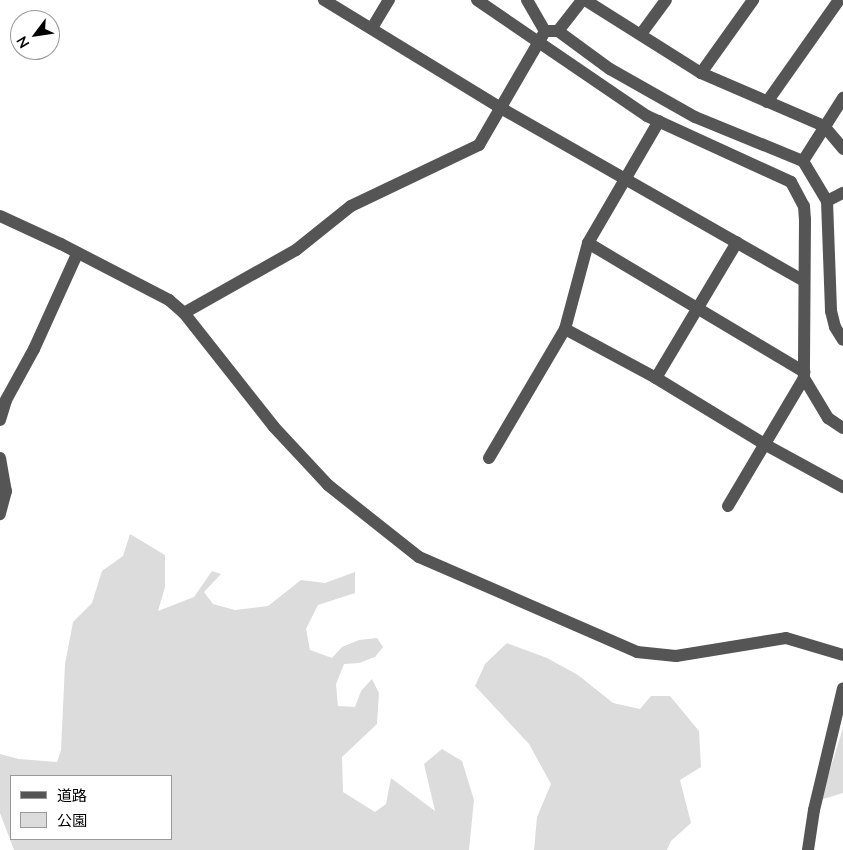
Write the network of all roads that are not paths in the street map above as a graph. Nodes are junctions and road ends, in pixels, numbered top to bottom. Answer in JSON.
{"nodes":[{"id":1,"x":324,"y":0,"type":"edge"},
{"id":2,"x":390,"y":0,"type":"edge"},
{"id":3,"x":477,"y":0,"type":"edge"},
{"id":4,"x":528,"y":0,"type":"edge"},
{"id":5,"x":584,"y":0,"type":"edge"},
{"id":6,"x":666,"y":0,"type":"edge"},
{"id":7,"x":753,"y":0,"type":"edge"},
{"id":8,"x":839,"y":0,"type":"edge"},
{"id":9,"x":372,"y":28,"type":"junction"},
{"id":10,"x":548,"y":34,"type":"junction"},
{"id":11,"x":641,"y":34,"type":"junction"},
{"id":12,"x":701,"y":74,"type":"junction"},
{"id":13,"x":843,"y":98,"type":"edge"},
{"id":14,"x":767,"y":102,"type":"junction"},
{"id":15,"x":499,"y":107,"type":"junction"},
{"id":16,"x":659,"y":121,"type":"junction"},
{"id":17,"x":824,"y":126,"type":"junction"},
{"id":18,"x":843,"y":149,"type":"edge"},
{"id":19,"x":803,"y":161,"type":"junction"},
{"id":20,"x":628,"y":178,"type":"junction"},
{"id":21,"x":843,"y":193,"type":"edge"},
{"id":22,"x":827,"y":201,"type":"junction"},
{"id":23,"x":0,"y":216,"type":"edge"},
{"id":24,"x":737,"y":242,"type":"junction"},
{"id":25,"x":588,"y":243,"type":"junction"},
{"id":26,"x":77,"y":254,"type":"junction"},
{"id":27,"x":804,"y":281,"type":"junction"},
{"id":28,"x":697,"y":308,"type":"junction"},
{"id":29,"x":184,"y":313,"type":"junction"},
{"id":30,"x":565,"y":329,"type":"junction"},
{"id":31,"x":843,"y":340,"type":"edge"},
{"id":32,"x":804,"y":375,"type":"junction"},
{"id":33,"x":656,"y":378,"type":"junction"},
{"id":34,"x":0,"y":420,"type":"edge"},
{"id":35,"x":843,"y":428,"type":"edge"},
{"id":36,"x":766,"y":445,"type":"junction"},
{"id":37,"x":0,"y":458,"type":"edge"},
{"id":38,"x":489,"y":458,"type":"dead end"},
{"id":39,"x":843,"y":487,"type":"edge"},
{"id":40,"x":728,"y":506,"type":"dead end"},
{"id":41,"x":0,"y":514,"type":"edge"},
{"id":42,"x":843,"y":655,"type":"edge"},
{"id":43,"x":843,"y":688,"type":"edge"},
{"id":44,"x":808,"y":850,"type":"edge"}],
"edges":[{"from":1,"to":9,"type":"street"},
{"from":2,"to":9,"type":"street"},
{"from":3,"to":10,"type":"street"},
{"from":4,"to":10,"type":"street"},
{"from":5,"to":10,"type":"street"},
{"from":5,"to":11,"type":"street"},
{"from":6,"to":11,"type":"street"},
{"from":7,"to":12,"type":"street"},
{"from":8,"to":14,"type":"street"},
{"from":9,"to":15,"type":"street"},
{"from":10,"to":15,"type":"street"},
{"from":10,"to":16,"type":"street"},
{"from":10,"to":19,"type":"street"},
{"from":11,"to":12,"type":"street"},
{"from":12,"to":14,"type":"street"},
{"from":13,"to":17,"type":"street"},
{"from":14,"to":17,"type":"street"},
{"from":15,"to":20,"type":"street"},
{"from":15,"to":29,"type":"street"},
{"from":16,"to":20,"type":"street"},
{"from":16,"to":27,"type":"street"},
{"from":17,"to":18,"type":"street"},
{"from":17,"to":19,"type":"street"},
{"from":19,"to":22,"type":"street"},
{"from":20,"to":24,"type":"street"},
{"from":20,"to":25,"type":"street"},
{"from":21,"to":22,"type":"street"},
{"from":22,"to":31,"type":"street"},
{"from":23,"to":26,"type":"street"},
{"from":24,"to":27,"type":"street"},
{"from":24,"to":28,"type":"street"},
{"from":25,"to":28,"type":"street"},
{"from":25,"to":30,"type":"street"},
{"from":26,"to":29,"type":"street"},
{"from":26,"to":34,"type":"street"},
{"from":27,"to":32,"type":"street"},
{"from":28,"to":32,"type":"street"},
{"from":28,"to":33,"type":"street"},
{"from":29,"to":42,"type":"street"},
{"from":30,"to":33,"type":"street"},
{"from":30,"to":38,"type":"street"},
{"from":32,"to":35,"type":"street"},
{"from":32,"to":36,"type":"street"},
{"from":33,"to":36,"type":"street"},
{"from":36,"to":39,"type":"street"},
{"from":36,"to":40,"type":"street"},
{"from":37,"to":41,"type":"street"},
{"from":43,"to":44,"type":"street"}]}
